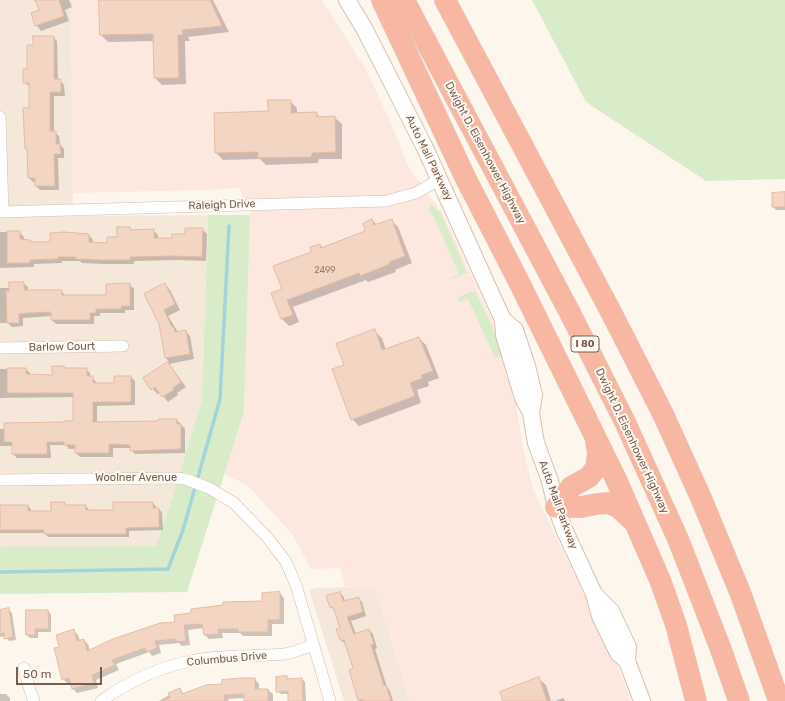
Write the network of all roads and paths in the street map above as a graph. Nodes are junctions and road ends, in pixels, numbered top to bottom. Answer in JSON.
{"nodes":[{"id":1,"x":347,"y":0,"type":"edge"},
{"id":2,"x":382,"y":0,"type":"edge"},
{"id":3,"x":404,"y":0,"type":"edge"},
{"id":4,"x":446,"y":0,"type":"edge"},
{"id":5,"x":0,"y":117,"type":"edge"},
{"id":6,"x":440,"y":179,"type":"junction"},
{"id":7,"x":2,"y":212,"type":"edge"},
{"id":8,"x":123,"y":346,"type":"dead end"},
{"id":9,"x":0,"y":348,"type":"edge"},
{"id":10,"x":595,"y":436,"type":"junction"},
{"id":11,"x":0,"y":480,"type":"edge"},
{"id":12,"x":556,"y":507,"type":"junction"},
{"id":13,"x":635,"y":523,"type":"junction"},
{"id":14,"x":313,"y":644,"type":"junction"},
{"id":15,"x":24,"y":668,"type":"dead end"},
{"id":16,"x":690,"y":678,"type":"junction"},
{"id":17,"x":34,"y":701,"type":"edge"},
{"id":18,"x":101,"y":701,"type":"edge"},
{"id":19,"x":330,"y":701,"type":"edge"},
{"id":20,"x":642,"y":701,"type":"edge"},
{"id":21,"x":696,"y":701,"type":"edge"},
{"id":22,"x":700,"y":701,"type":"edge"},
{"id":23,"x":739,"y":701,"type":"edge"},
{"id":24,"x":779,"y":701,"type":"edge"}],
"edges":[{"from":1,"to":6,"type":"street","name":"Auto Mall Parkway"},
{"from":2,"to":10,"type":"highway"},
{"from":3,"to":23,"type":"highway","name":"Dwight D. Eisenhower Highway","number":"I 80"},
{"from":4,"to":24,"type":"highway"},
{"from":5,"to":7,"type":"street"},
{"from":6,"to":7,"type":"street","name":"Raleigh Drive"},
{"from":6,"to":12,"type":"street","name":"Auto Mall Parkway"},
{"from":8,"to":9,"type":"street","name":"Barlow Court"},
{"from":10,"to":12,"type":"highway"},
{"from":10,"to":13,"type":"highway"},
{"from":11,"to":14,"type":"street","name":"Woolner Avenue"},
{"from":12,"to":13,"type":"highway"},
{"from":12,"to":20,"type":"street","name":"Auto Mall Parkway"},
{"from":13,"to":16,"type":"highway"},
{"from":14,"to":18,"type":"street","name":"Columbus Drive"},
{"from":14,"to":19,"type":"street","name":"Woolner Avenue"},
{"from":15,"to":17,"type":"street"},
{"from":16,"to":21,"type":"highway"},
{"from":16,"to":22,"type":"highway"}]}
